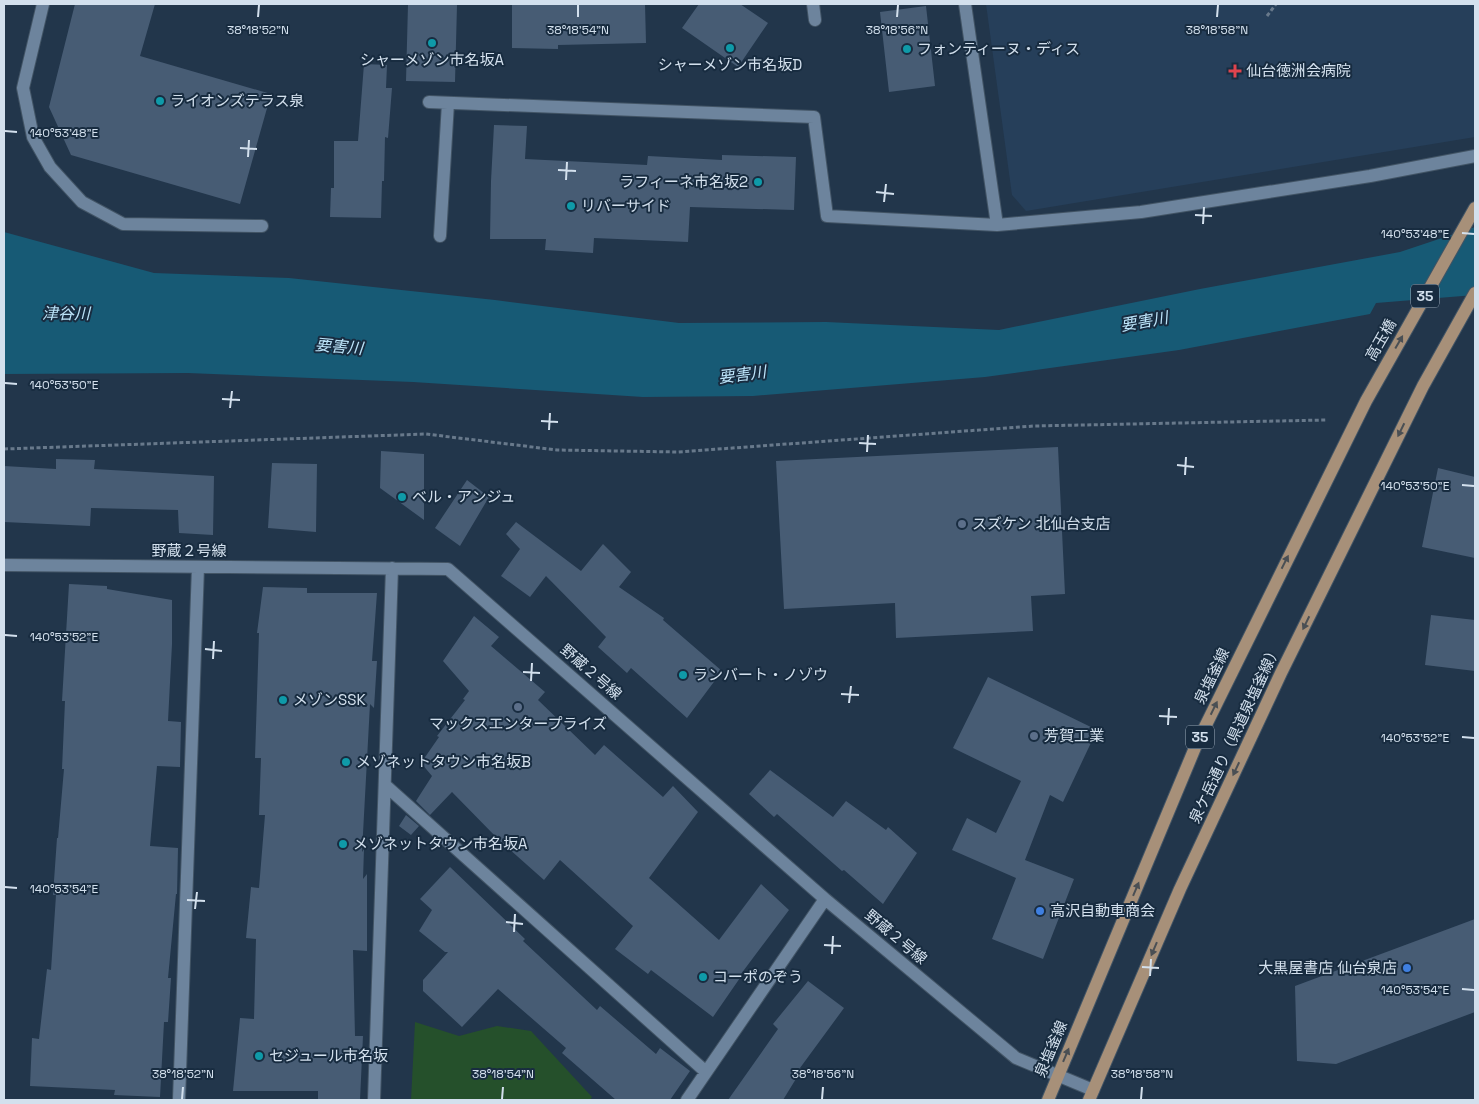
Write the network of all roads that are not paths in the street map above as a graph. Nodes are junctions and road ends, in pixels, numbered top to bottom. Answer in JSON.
{"nodes":[{"id":1,"x":44,"y":4,"type":"edge"},
{"id":2,"x":812,"y":4,"type":"edge"},
{"id":3,"x":965,"y":4,"type":"edge"},
{"id":4,"x":815,"y":20,"type":"dead end"},
{"id":5,"x":430,"y":102,"type":"dead end"},
{"id":6,"x":448,"y":103,"type":"junction"},
{"id":7,"x":1475,"y":156,"type":"edge"},
{"id":8,"x":1475,"y":208,"type":"edge"},
{"id":9,"x":997,"y":225,"type":"junction"},
{"id":10,"x":262,"y":226,"type":"dead end"},
{"id":11,"x":440,"y":236,"type":"dead end"},
{"id":12,"x":1475,"y":293,"type":"edge"},
{"id":13,"x":1375,"y":384,"type":"joint"},
{"id":14,"x":4,"y":565,"type":"edge"},
{"id":15,"x":198,"y":567,"type":"junction"},
{"id":16,"x":392,"y":568,"type":"junction"},
{"id":17,"x":385,"y":785,"type":"junction"},
{"id":18,"x":825,"y":899,"type":"junction"},
{"id":19,"x":706,"y":1072,"type":"junction"},
{"id":20,"x":1058,"y":1076,"type":"junction"},
{"id":21,"x":1091,"y":1095,"type":"edge"},
{"id":22,"x":179,"y":1100,"type":"edge"},
{"id":23,"x":374,"y":1100,"type":"edge"},
{"id":24,"x":687,"y":1100,"type":"edge"},
{"id":25,"x":1048,"y":1100,"type":"edge"}],
"edges":[{"from":1,"to":10,"type":"street"},
{"from":2,"to":4,"type":"street"},
{"from":3,"to":9,"type":"street"},
{"from":5,"to":6,"type":"street"},
{"from":6,"to":9,"type":"street"},
{"from":6,"to":11,"type":"street"},
{"from":7,"to":9,"type":"street"},
{"from":13,"to":8,"type":"main road","name":"高玉橋","number":"35","one_way":true},
{"from":12,"to":21,"type":"main road","name":"泉ケ岳通り（県道泉塩釜線）","one_way":true},
{"from":20,"to":13,"type":"main road","name":"泉塩釜線","number":"35","one_way":true},
{"from":14,"to":15,"type":"street","name":"野蔵２号線"},
{"from":15,"to":16,"type":"street","name":"野蔵２号線"},
{"from":15,"to":22,"type":"street"},
{"from":16,"to":17,"type":"street"},
{"from":16,"to":18,"type":"street","name":"野蔵２号線"},
{"from":17,"to":19,"type":"street"},
{"from":17,"to":23,"type":"street"},
{"from":18,"to":19,"type":"street"},
{"from":18,"to":20,"type":"street","name":"野蔵２号線"},
{"from":19,"to":24,"type":"street"},
{"from":20,"to":21,"type":"street","name":"野蔵２号線"},
{"from":20,"to":25,"type":"main road","name":"泉塩釜線","number":"35"}]}
